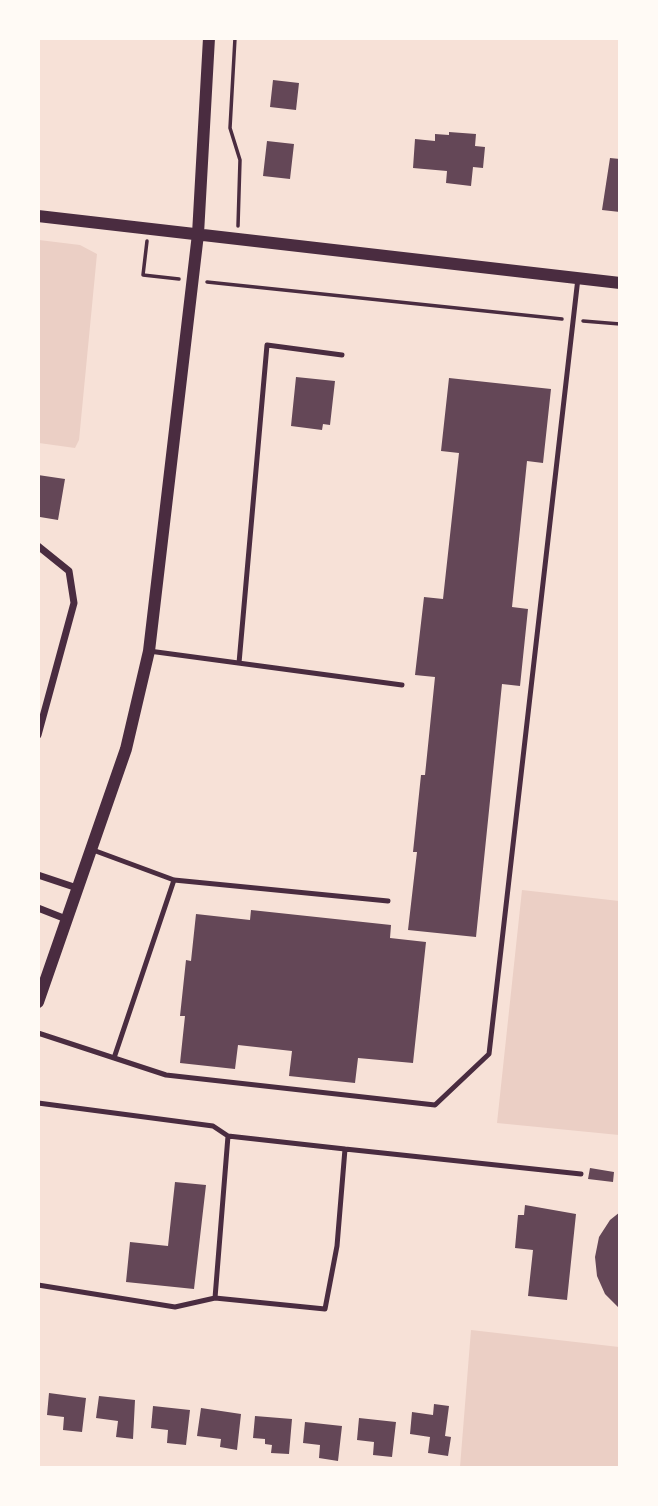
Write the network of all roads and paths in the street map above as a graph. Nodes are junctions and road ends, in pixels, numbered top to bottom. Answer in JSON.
{"nodes":[{"id":1,"x":208,"y":38,"type":"edge"},
{"id":2,"x":235,"y":38,"type":"edge"},
{"id":3,"x":38,"y":216,"type":"edge"},
{"id":4,"x":198,"y":234,"type":"junction"},
{"id":5,"x":238,"y":239,"type":"junction"},
{"id":6,"x":145,"y":249,"type":"dead end"},
{"id":7,"x":161,"y":277,"type":"dead end"},
{"id":8,"x":578,"y":278,"type":"junction"},
{"id":9,"x":214,"y":283,"type":"dead end"},
{"id":10,"x":620,"y":283,"type":"edge"},
{"id":11,"x":558,"y":318,"type":"dead end"},
{"id":12,"x":583,"y":321,"type":"dead end"},
{"id":13,"x":620,"y":324,"type":"edge"},
{"id":14,"x":342,"y":355,"type":"dead end"},
{"id":15,"x":38,"y":546,"type":"edge"},
{"id":16,"x":149,"y":651,"type":"junction"},
{"id":17,"x":239,"y":663,"type":"junction"},
{"id":18,"x":402,"y":685,"type":"dead end"},
{"id":19,"x":38,"y":735,"type":"edge"},
{"id":20,"x":90,"y":849,"type":"junction"},
{"id":21,"x":38,"y":875,"type":"edge"},
{"id":22,"x":174,"y":880,"type":"junction"},
{"id":23,"x":77,"y":888,"type":"junction"},
{"id":24,"x":388,"y":901,"type":"dead end"},
{"id":25,"x":38,"y":908,"type":"edge"},
{"id":26,"x":66,"y":919,"type":"junction"},
{"id":27,"x":38,"y":1002,"type":"edge"},
{"id":28,"x":38,"y":1032,"type":"edge"},
{"id":29,"x":114,"y":1058,"type":"junction"},
{"id":30,"x":38,"y":1103,"type":"edge"},
{"id":31,"x":228,"y":1136,"type":"junction"},
{"id":32,"x":345,"y":1149,"type":"junction"},
{"id":33,"x":581,"y":1174,"type":"dead end"},
{"id":34,"x":38,"y":1285,"type":"edge"},
{"id":35,"x":215,"y":1297,"type":"junction"}],
"edges":[{"from":1,"to":4,"type":"street"},
{"from":2,"to":5,"type":"path"},
{"from":3,"to":4,"type":"street"},
{"from":4,"to":5,"type":"street"},
{"from":4,"to":16,"type":"street"},
{"from":5,"to":8,"type":"street"},
{"from":6,"to":7,"type":"path"},
{"from":8,"to":10,"type":"street"},
{"from":8,"to":29,"type":"lane"},
{"from":9,"to":11,"type":"path"},
{"from":12,"to":13,"type":"path"},
{"from":14,"to":17,"type":"lane"},
{"from":15,"to":19,"type":"street"},
{"from":16,"to":17,"type":"lane"},
{"from":16,"to":20,"type":"street"},
{"from":17,"to":18,"type":"lane"},
{"from":20,"to":22,"type":"lane"},
{"from":20,"to":23,"type":"street"},
{"from":21,"to":23,"type":"street"},
{"from":22,"to":24,"type":"lane"},
{"from":22,"to":29,"type":"lane"},
{"from":23,"to":26,"type":"street"},
{"from":25,"to":26,"type":"street"},
{"from":26,"to":27,"type":"street"},
{"from":28,"to":29,"type":"lane"},
{"from":30,"to":31,"type":"lane"},
{"from":31,"to":32,"type":"lane"},
{"from":31,"to":35,"type":"lane"},
{"from":32,"to":33,"type":"lane"},
{"from":32,"to":35,"type":"lane"},
{"from":34,"to":35,"type":"lane"}]}
